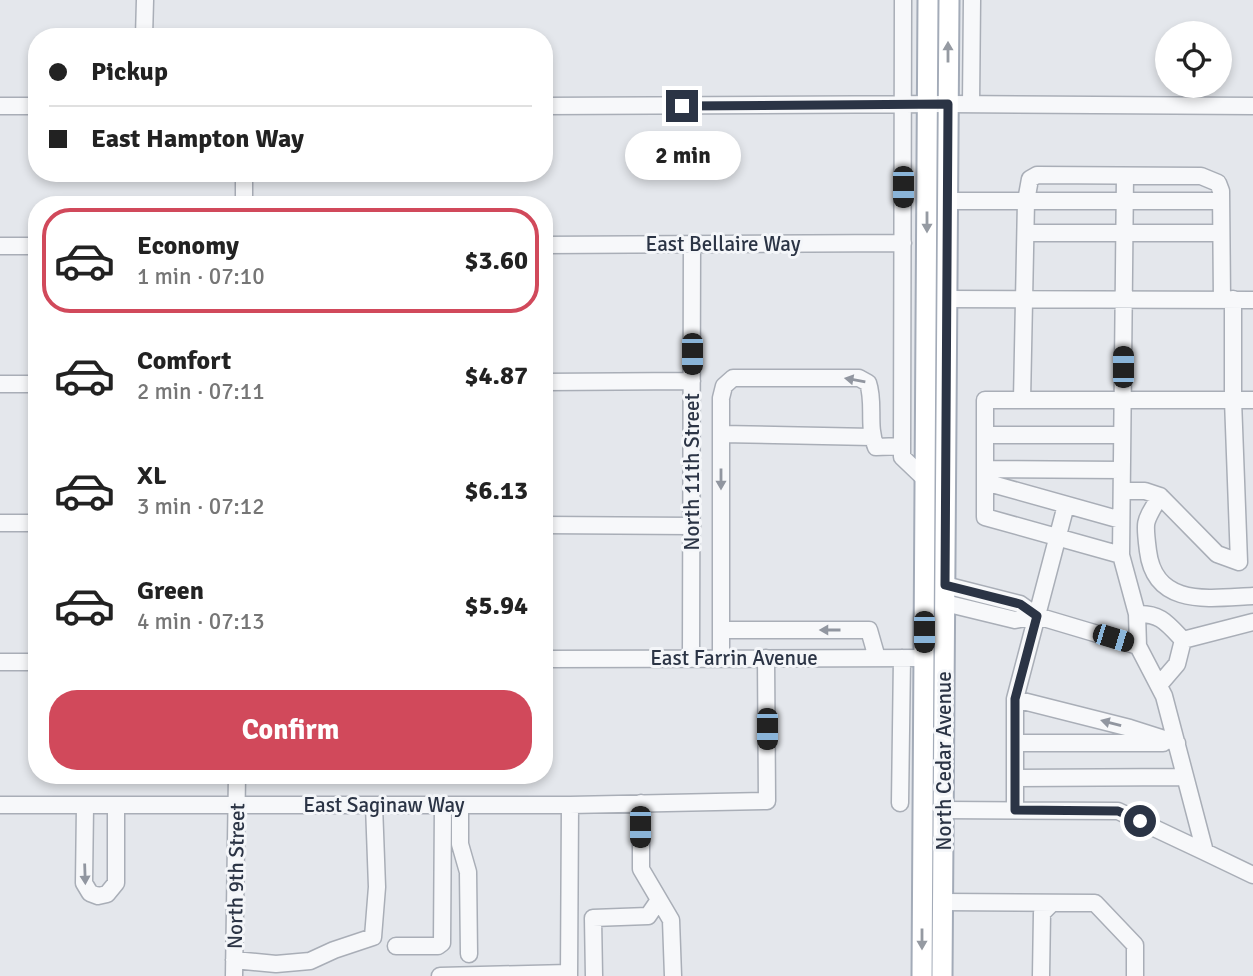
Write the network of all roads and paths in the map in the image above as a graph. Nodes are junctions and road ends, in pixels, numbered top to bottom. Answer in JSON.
{"nodes":[{"id":1,"x":145,"y":0,"type":"edge"},
{"id":2,"x":903,"y":0,"type":"edge"},
{"id":3,"x":928,"y":0,"type":"edge"},
{"id":4,"x":948,"y":0,"type":"edge"},
{"id":5,"x":972,"y":0,"type":"edge"},
{"id":6,"x":144,"y":28,"type":"edge"},
{"id":7,"x":903,"y":104,"type":"junction"},
{"id":8,"x":928,"y":104,"type":"junction"},
{"id":9,"x":948,"y":104,"type":"junction"},
{"id":10,"x":971,"y":104,"type":"junction"},
{"id":11,"x":0,"y":106,"type":"edge"},
{"id":12,"x":28,"y":106,"type":"edge"},
{"id":13,"x":553,"y":106,"type":"edge"},
{"id":14,"x":1253,"y":106,"type":"edge"},
{"id":15,"x":1125,"y":176,"type":"junction"},
{"id":16,"x":948,"y":201,"type":"junction"},
{"id":17,"x":1026,"y":201,"type":"junction"},
{"id":18,"x":1125,"y":201,"type":"junction"},
{"id":19,"x":1221,"y":201,"type":"junction"},
{"id":20,"x":1026,"y":233,"type":"junction"},
{"id":21,"x":1125,"y":233,"type":"junction"},
{"id":22,"x":1221,"y":233,"type":"junction"},
{"id":23,"x":903,"y":243,"type":"junction"},
{"id":24,"x":553,"y":244,"type":"edge"},
{"id":25,"x":692,"y":244,"type":"junction"},
{"id":26,"x":0,"y":246,"type":"edge"},
{"id":27,"x":28,"y":246,"type":"edge"},
{"id":28,"x":947,"y":299,"type":"junction"},
{"id":29,"x":1024,"y":299,"type":"junction"},
{"id":30,"x":1124,"y":299,"type":"junction"},
{"id":31,"x":1227,"y":299,"type":"junction"},
{"id":32,"x":1253,"y":300,"type":"edge"},
{"id":33,"x":692,"y":381,"type":"junction"},
{"id":34,"x":553,"y":382,"type":"edge"},
{"id":35,"x":0,"y":384,"type":"edge"},
{"id":36,"x":28,"y":384,"type":"edge"},
{"id":37,"x":1022,"y":400,"type":"junction"},
{"id":38,"x":1122,"y":400,"type":"junction"},
{"id":39,"x":1233,"y":400,"type":"junction"},
{"id":40,"x":1253,"y":400,"type":"edge"},
{"id":41,"x":985,"y":435,"type":"junction"},
{"id":42,"x":1122,"y":435,"type":"junction"},
{"id":43,"x":872,"y":437,"type":"junction"},
{"id":44,"x":721,"y":441,"type":"junction"},
{"id":45,"x":692,"y":446,"type":"junction"},
{"id":46,"x":902,"y":452,"type":"junction"},
{"id":47,"x":1122,"y":470,"type":"junction"},
{"id":48,"x":985,"y":475,"type":"junction"},
{"id":49,"x":925,"y":479,"type":"junction"},
{"id":50,"x":1122,"y":491,"type":"junction"},
{"id":51,"x":1160,"y":496,"type":"junction"},
{"id":52,"x":1066,"y":505,"type":"junction"},
{"id":53,"x":1122,"y":520,"type":"junction"},
{"id":54,"x":0,"y":523,"type":"edge"},
{"id":55,"x":28,"y":523,"type":"edge"},
{"id":56,"x":553,"y":525,"type":"edge"},
{"id":57,"x":692,"y":526,"type":"junction"},
{"id":58,"x":1058,"y":538,"type":"junction"},
{"id":59,"x":1121,"y":555,"type":"junction"},
{"id":60,"x":1246,"y":563,"type":"edge"},
{"id":61,"x":945,"y":594,"type":"junction"},
{"id":62,"x":1253,"y":596,"type":"edge"},
{"id":63,"x":1137,"y":614,"type":"junction"},
{"id":64,"x":1037,"y":616,"type":"junction"},
{"id":65,"x":1253,"y":622,"type":"edge"},
{"id":66,"x":721,"y":630,"type":"junction"},
{"id":67,"x":1183,"y":640,"type":"junction"},
{"id":68,"x":1138,"y":646,"type":"junction"},
{"id":69,"x":691,"y":658,"type":"junction"},
{"id":70,"x":721,"y":658,"type":"junction"},
{"id":71,"x":766,"y":658,"type":"junction"},
{"id":72,"x":877,"y":658,"type":"junction"},
{"id":73,"x":902,"y":658,"type":"junction"},
{"id":74,"x":923,"y":658,"type":"junction"},
{"id":75,"x":553,"y":659,"type":"edge"},
{"id":76,"x":0,"y":662,"type":"edge"},
{"id":77,"x":28,"y":662,"type":"edge"},
{"id":78,"x":1159,"y":685,"type":"junction"},
{"id":79,"x":1015,"y":699,"type":"junction"},
{"id":80,"x":1015,"y":743,"type":"junction"},
{"id":81,"x":1177,"y":743,"type":"junction"},
{"id":82,"x":944,"y":765,"type":"junction"},
{"id":83,"x":1185,"y":777,"type":"junction"},
{"id":84,"x":923,"y":778,"type":"junction"},
{"id":85,"x":1015,"y":778,"type":"junction"},
{"id":86,"x":237,"y":784,"type":"edge"},
{"id":87,"x":640,"y":803,"type":"junction"},
{"id":88,"x":901,"y":803,"type":"dead end"},
{"id":89,"x":0,"y":805,"type":"edge"},
{"id":90,"x":237,"y":805,"type":"junction"},
{"id":91,"x":374,"y":805,"type":"junction"},
{"id":92,"x":452,"y":805,"type":"junction"},
{"id":93,"x":570,"y":805,"type":"junction"},
{"id":94,"x":85,"y":806,"type":"junction"},
{"id":95,"x":116,"y":806,"type":"junction"},
{"id":96,"x":943,"y":810,"type":"junction"},
{"id":97,"x":1015,"y":810,"type":"junction"},
{"id":98,"x":1205,"y":852,"type":"junction"},
{"id":99,"x":1250,"y":869,"type":"edge"},
{"id":100,"x":659,"y":900,"type":"junction"},
{"id":101,"x":943,"y":902,"type":"junction"},
{"id":102,"x":1052,"y":903,"type":"junction"},
{"id":103,"x":396,"y":946,"type":"dead end"},
{"id":104,"x":469,"y":954,"type":"dead end"},
{"id":105,"x":234,"y":968,"type":"edge"},
{"id":106,"x":569,"y":975,"type":"edge"},
{"id":107,"x":440,"y":976,"type":"edge"},
{"id":108,"x":504,"y":976,"type":"edge"},
{"id":109,"x":594,"y":976,"type":"edge"},
{"id":110,"x":673,"y":976,"type":"edge"},
{"id":111,"x":922,"y":976,"type":"edge"},
{"id":112,"x":942,"y":976,"type":"edge"},
{"id":113,"x":1041,"y":976,"type":"edge"},
{"id":114,"x":1135,"y":976,"type":"edge"}],
"edges":[{"from":1,"to":6,"type":"street"},
{"from":2,"to":7,"type":"street"},
{"from":3,"to":8,"type":"main road","name":"North Cedar Avenue"},
{"from":9,"to":4,"type":"main road","name":"North Cedar Avenue","one_way":true},
{"from":5,"to":10,"type":"street"},
{"from":7,"to":8,"type":"street"},
{"from":7,"to":13,"type":"street"},
{"from":7,"to":23,"type":"street"},
{"from":8,"to":9,"type":"street"},
{"from":8,"to":49,"type":"main road","name":"North Cedar Avenue","one_way":true},
{"from":9,"to":10,"type":"street"},
{"from":9,"to":16,"type":"main road","name":"North Cedar Avenue"},
{"from":10,"to":14,"type":"street"},
{"from":11,"to":12,"type":"street"},
{"from":15,"to":17,"type":"street"},
{"from":15,"to":18,"type":"street"},
{"from":15,"to":19,"type":"street"},
{"from":16,"to":17,"type":"street"},
{"from":16,"to":28,"type":"main road","name":"North Cedar Avenue"},
{"from":17,"to":18,"type":"street"},
{"from":17,"to":20,"type":"street"},
{"from":18,"to":19,"type":"street"},
{"from":18,"to":21,"type":"street"},
{"from":19,"to":22,"type":"street"},
{"from":20,"to":21,"type":"street"},
{"from":20,"to":29,"type":"street"},
{"from":21,"to":22,"type":"street"},
{"from":21,"to":30,"type":"street"},
{"from":22,"to":31,"type":"street"},
{"from":23,"to":25,"type":"street","name":"East Bellaire Way"},
{"from":23,"to":46,"type":"street"},
{"from":24,"to":25,"type":"street","name":"East Bellaire Way"},
{"from":25,"to":33,"type":"street","name":"North 11th Street"},
{"from":26,"to":27,"type":"street"},
{"from":28,"to":29,"type":"street"},
{"from":28,"to":61,"type":"main road","name":"North Cedar Avenue"},
{"from":29,"to":30,"type":"street"},
{"from":29,"to":37,"type":"street"},
{"from":30,"to":31,"type":"street"},
{"from":30,"to":38,"type":"street"},
{"from":31,"to":32,"type":"street"},
{"from":31,"to":39,"type":"street"},
{"from":33,"to":34,"type":"street"},
{"from":33,"to":45,"type":"street","name":"North 11th Street"},
{"from":35,"to":36,"type":"street"},
{"from":37,"to":38,"type":"street"},
{"from":37,"to":41,"type":"street"},
{"from":38,"to":39,"type":"street"},
{"from":38,"to":42,"type":"street"},
{"from":39,"to":40,"type":"street"},
{"from":39,"to":60,"type":"street"},
{"from":41,"to":42,"type":"street"},
{"from":41,"to":48,"type":"street"},
{"from":42,"to":47,"type":"street"},
{"from":43,"to":44,"type":"street"},
{"from":43,"to":44,"type":"street","one_way":true},
{"from":43,"to":46,"type":"street"},
{"from":44,"to":45,"type":"street"},
{"from":44,"to":66,"type":"street","one_way":true},
{"from":45,"to":57,"type":"street","name":"North 11th Street"},
{"from":46,"to":49,"type":"street"},
{"from":47,"to":48,"type":"street"},
{"from":47,"to":50,"type":"street"},
{"from":48,"to":52,"type":"street"},
{"from":48,"to":58,"type":"street"},
{"from":49,"to":61,"type":"main road"},
{"from":49,"to":74,"type":"main road","name":"North Cedar Avenue"},
{"from":50,"to":51,"type":"street"},
{"from":50,"to":53,"type":"street"},
{"from":51,"to":60,"type":"street"},
{"from":51,"to":62,"type":"street"},
{"from":52,"to":53,"type":"street"},
{"from":52,"to":58,"type":"street"},
{"from":53,"to":59,"type":"street"},
{"from":54,"to":55,"type":"street"},
{"from":56,"to":57,"type":"street"},
{"from":57,"to":69,"type":"street","name":"North 11th Street"},
{"from":58,"to":59,"type":"street"},
{"from":58,"to":64,"type":"street"},
{"from":59,"to":63,"type":"street"},
{"from":61,"to":64,"type":"street"},
{"from":61,"to":82,"type":"main road","name":"North Cedar Avenue"},
{"from":63,"to":67,"type":"street"},
{"from":63,"to":68,"type":"street"},
{"from":64,"to":68,"type":"street"},
{"from":64,"to":79,"type":"street"},
{"from":65,"to":67,"type":"street"},
{"from":66,"to":70,"type":"street"},
{"from":72,"to":66,"type":"street","one_way":true},
{"from":67,"to":78,"type":"street"},
{"from":68,"to":78,"type":"street"},
{"from":69,"to":70,"type":"street","name":"East Farrin Avenue"},
{"from":69,"to":75,"type":"street","name":"East Farrin Avenue"},
{"from":70,"to":71,"type":"street","name":"East Farrin Avenue"},
{"from":71,"to":72,"type":"street","name":"East Farrin Avenue"},
{"from":71,"to":87,"type":"street","name":"East Saginaw Way"},
{"from":72,"to":73,"type":"street","name":"East Farrin Avenue"},
{"from":73,"to":74,"type":"street","name":"East Farrin Avenue"},
{"from":73,"to":88,"type":"street"},
{"from":74,"to":82,"type":"main road"},
{"from":74,"to":84,"type":"main road","name":"North Cedar Avenue"},
{"from":76,"to":77,"type":"street"},
{"from":78,"to":81,"type":"street"},
{"from":79,"to":80,"type":"street"},
{"from":81,"to":79,"type":"street","one_way":true},
{"from":80,"to":81,"type":"street"},
{"from":80,"to":85,"type":"street"},
{"from":81,"to":83,"type":"street"},
{"from":82,"to":96,"type":"main road","name":"North Cedar Avenue"},
{"from":83,"to":85,"type":"street"},
{"from":83,"to":98,"type":"street"},
{"from":84,"to":101,"type":"main road"},
{"from":84,"to":111,"type":"main road","name":"North Cedar Avenue","one_way":true},
{"from":85,"to":97,"type":"street"},
{"from":86,"to":90,"type":"street","name":"North 9th Street"},
{"from":87,"to":93,"type":"street","name":"East Saginaw Way"},
{"from":87,"to":100,"type":"street"},
{"from":89,"to":94,"type":"street","name":"East Saginaw Way"},
{"from":90,"to":91,"type":"street","name":"East Saginaw Way"},
{"from":90,"to":95,"type":"street","name":"East Saginaw Way"},
{"from":90,"to":105,"type":"street","name":"North 9th Street"},
{"from":91,"to":92,"type":"street","name":"East Saginaw Way"},
{"from":91,"to":105,"type":"street"},
{"from":92,"to":93,"type":"street","name":"East Saginaw Way"},
{"from":92,"to":103,"type":"street"},
{"from":92,"to":104,"type":"street"},
{"from":93,"to":106,"type":"street"},
{"from":94,"to":95,"type":"street","name":"East Saginaw Way"},
{"from":94,"to":95,"type":"street","one_way":true},
{"from":96,"to":97,"type":"street"},
{"from":96,"to":101,"type":"main road","name":"North Cedar Avenue"},
{"from":97,"to":98,"type":"street"},
{"from":98,"to":99,"type":"street"},
{"from":100,"to":109,"type":"street"},
{"from":100,"to":110,"type":"street"},
{"from":101,"to":102,"type":"street"},
{"from":101,"to":112,"type":"main road","name":"North Cedar Avenue"},
{"from":102,"to":113,"type":"street"},
{"from":102,"to":114,"type":"street"},
{"from":106,"to":108,"type":"street"},
{"from":107,"to":108,"type":"street"}]}
